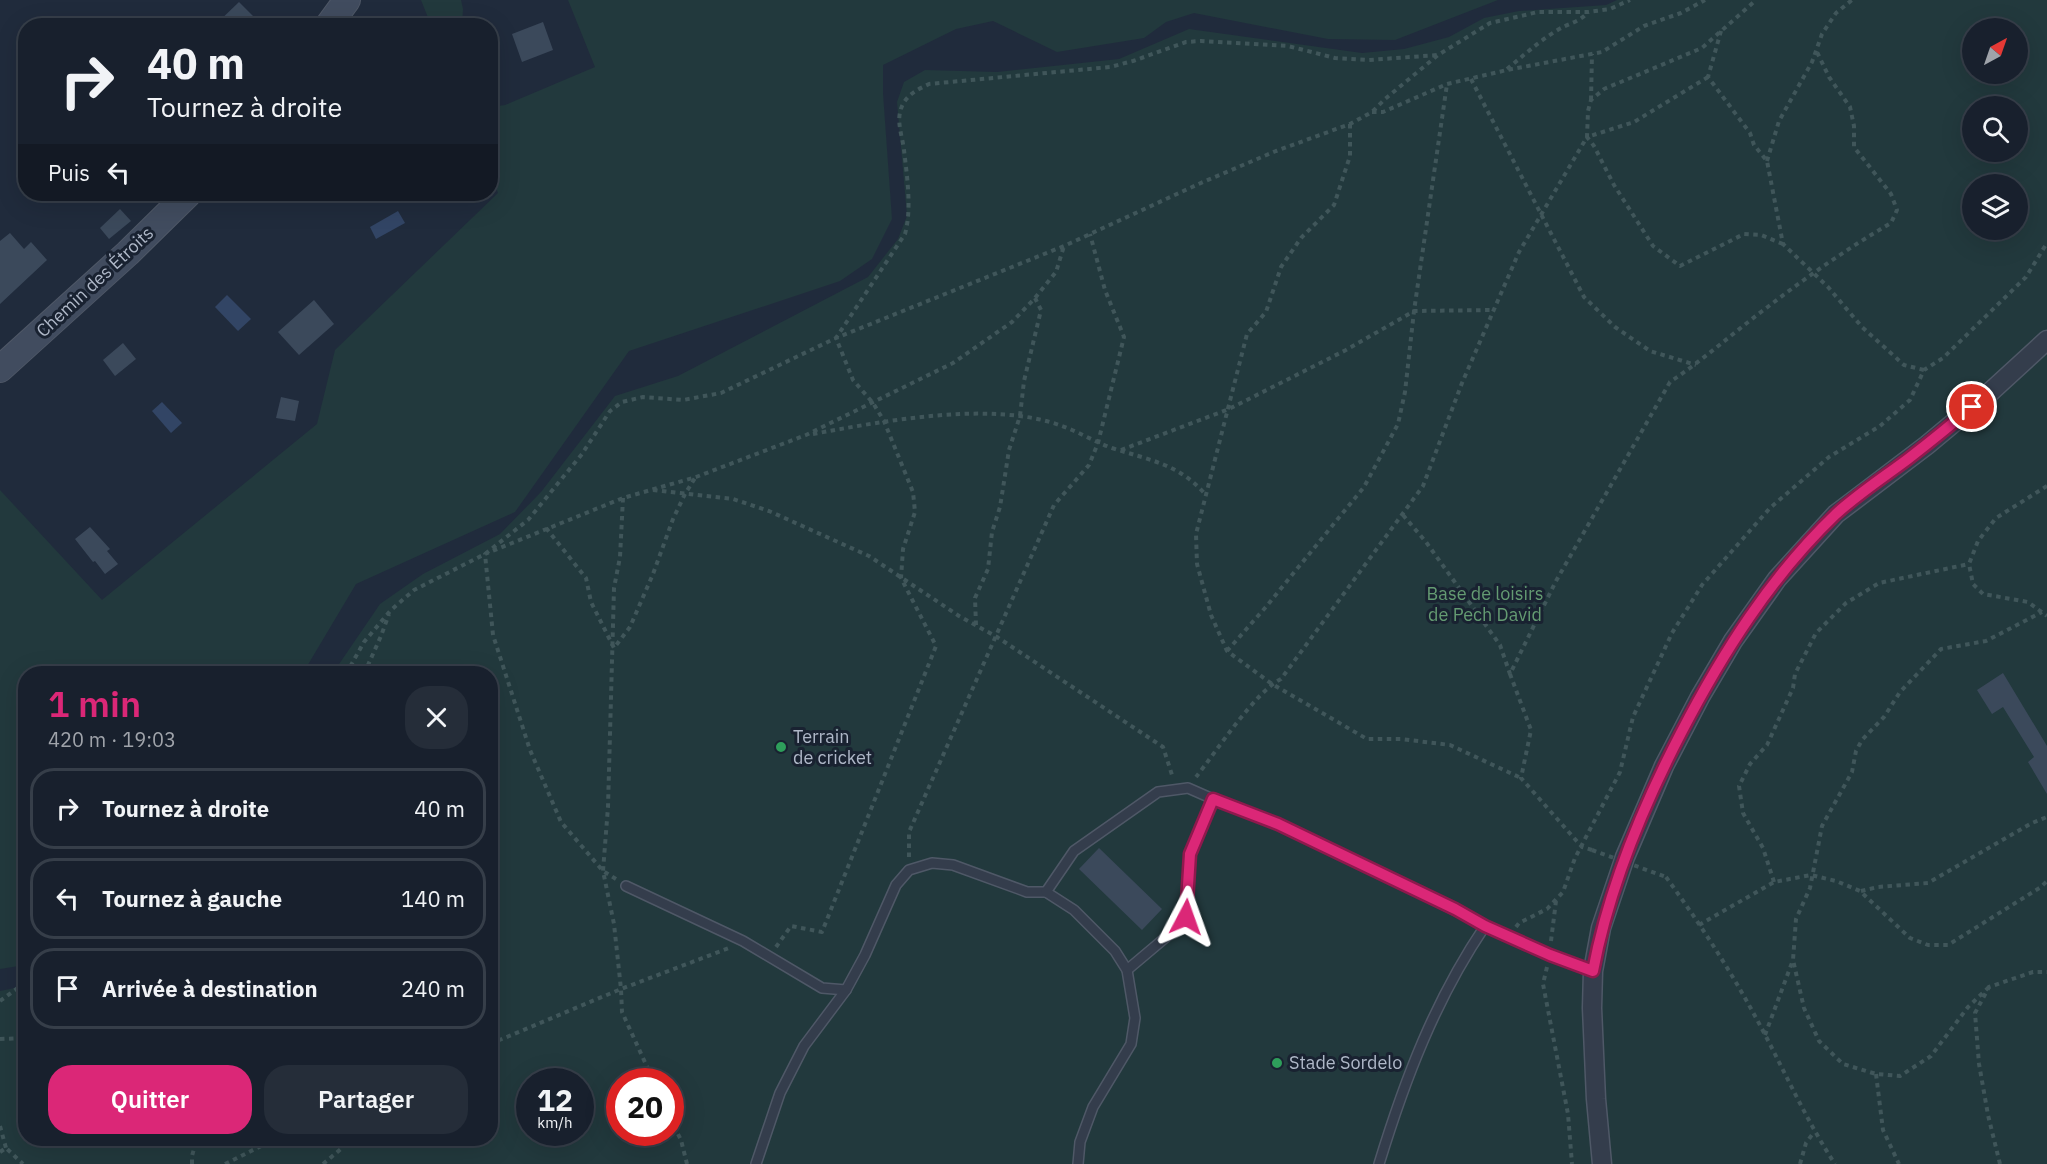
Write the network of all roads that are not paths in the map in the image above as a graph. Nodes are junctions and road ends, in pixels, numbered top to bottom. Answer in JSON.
{"nodes":[{"id":1,"x":347,"y":0,"type":"edge"},
{"id":2,"x":334,"y":18,"type":"edge"},
{"id":3,"x":181,"y":201,"type":"edge"},
{"id":4,"x":2047,"y":340,"type":"edge"},
{"id":5,"x":0,"y":369,"type":"edge"},
{"id":6,"x":1213,"y":799,"type":"junction"},
{"id":7,"x":626,"y":886,"type":"road end"},
{"id":8,"x":1046,"y":892,"type":"junction"},
{"id":9,"x":1485,"y":926,"type":"junction"},
{"id":10,"x":1127,"y":970,"type":"junction"},
{"id":11,"x":1593,"y":971,"type":"junction"},
{"id":12,"x":846,"y":990,"type":"junction"},
{"id":13,"x":756,"y":1164,"type":"edge"},
{"id":14,"x":1078,"y":1164,"type":"edge"},
{"id":15,"x":1379,"y":1164,"type":"edge"},
{"id":16,"x":1602,"y":1164,"type":"edge"}],
"edges":[{"from":1,"to":2,"type":"main road"},
{"from":3,"to":5,"type":"main road","name":"Chemin des Étroits"},
{"from":4,"to":11,"type":"street"},
{"from":6,"to":8,"type":"lane"},
{"from":6,"to":9,"type":"lane"},
{"from":6,"to":10,"type":"lane"},
{"from":7,"to":12,"type":"lane"},
{"from":8,"to":10,"type":"lane"},
{"from":8,"to":12,"type":"lane"},
{"from":9,"to":11,"type":"lane"},
{"from":9,"to":15,"type":"lane"},
{"from":10,"to":14,"type":"lane"},
{"from":11,"to":16,"type":"street"},
{"from":12,"to":13,"type":"lane"}]}
